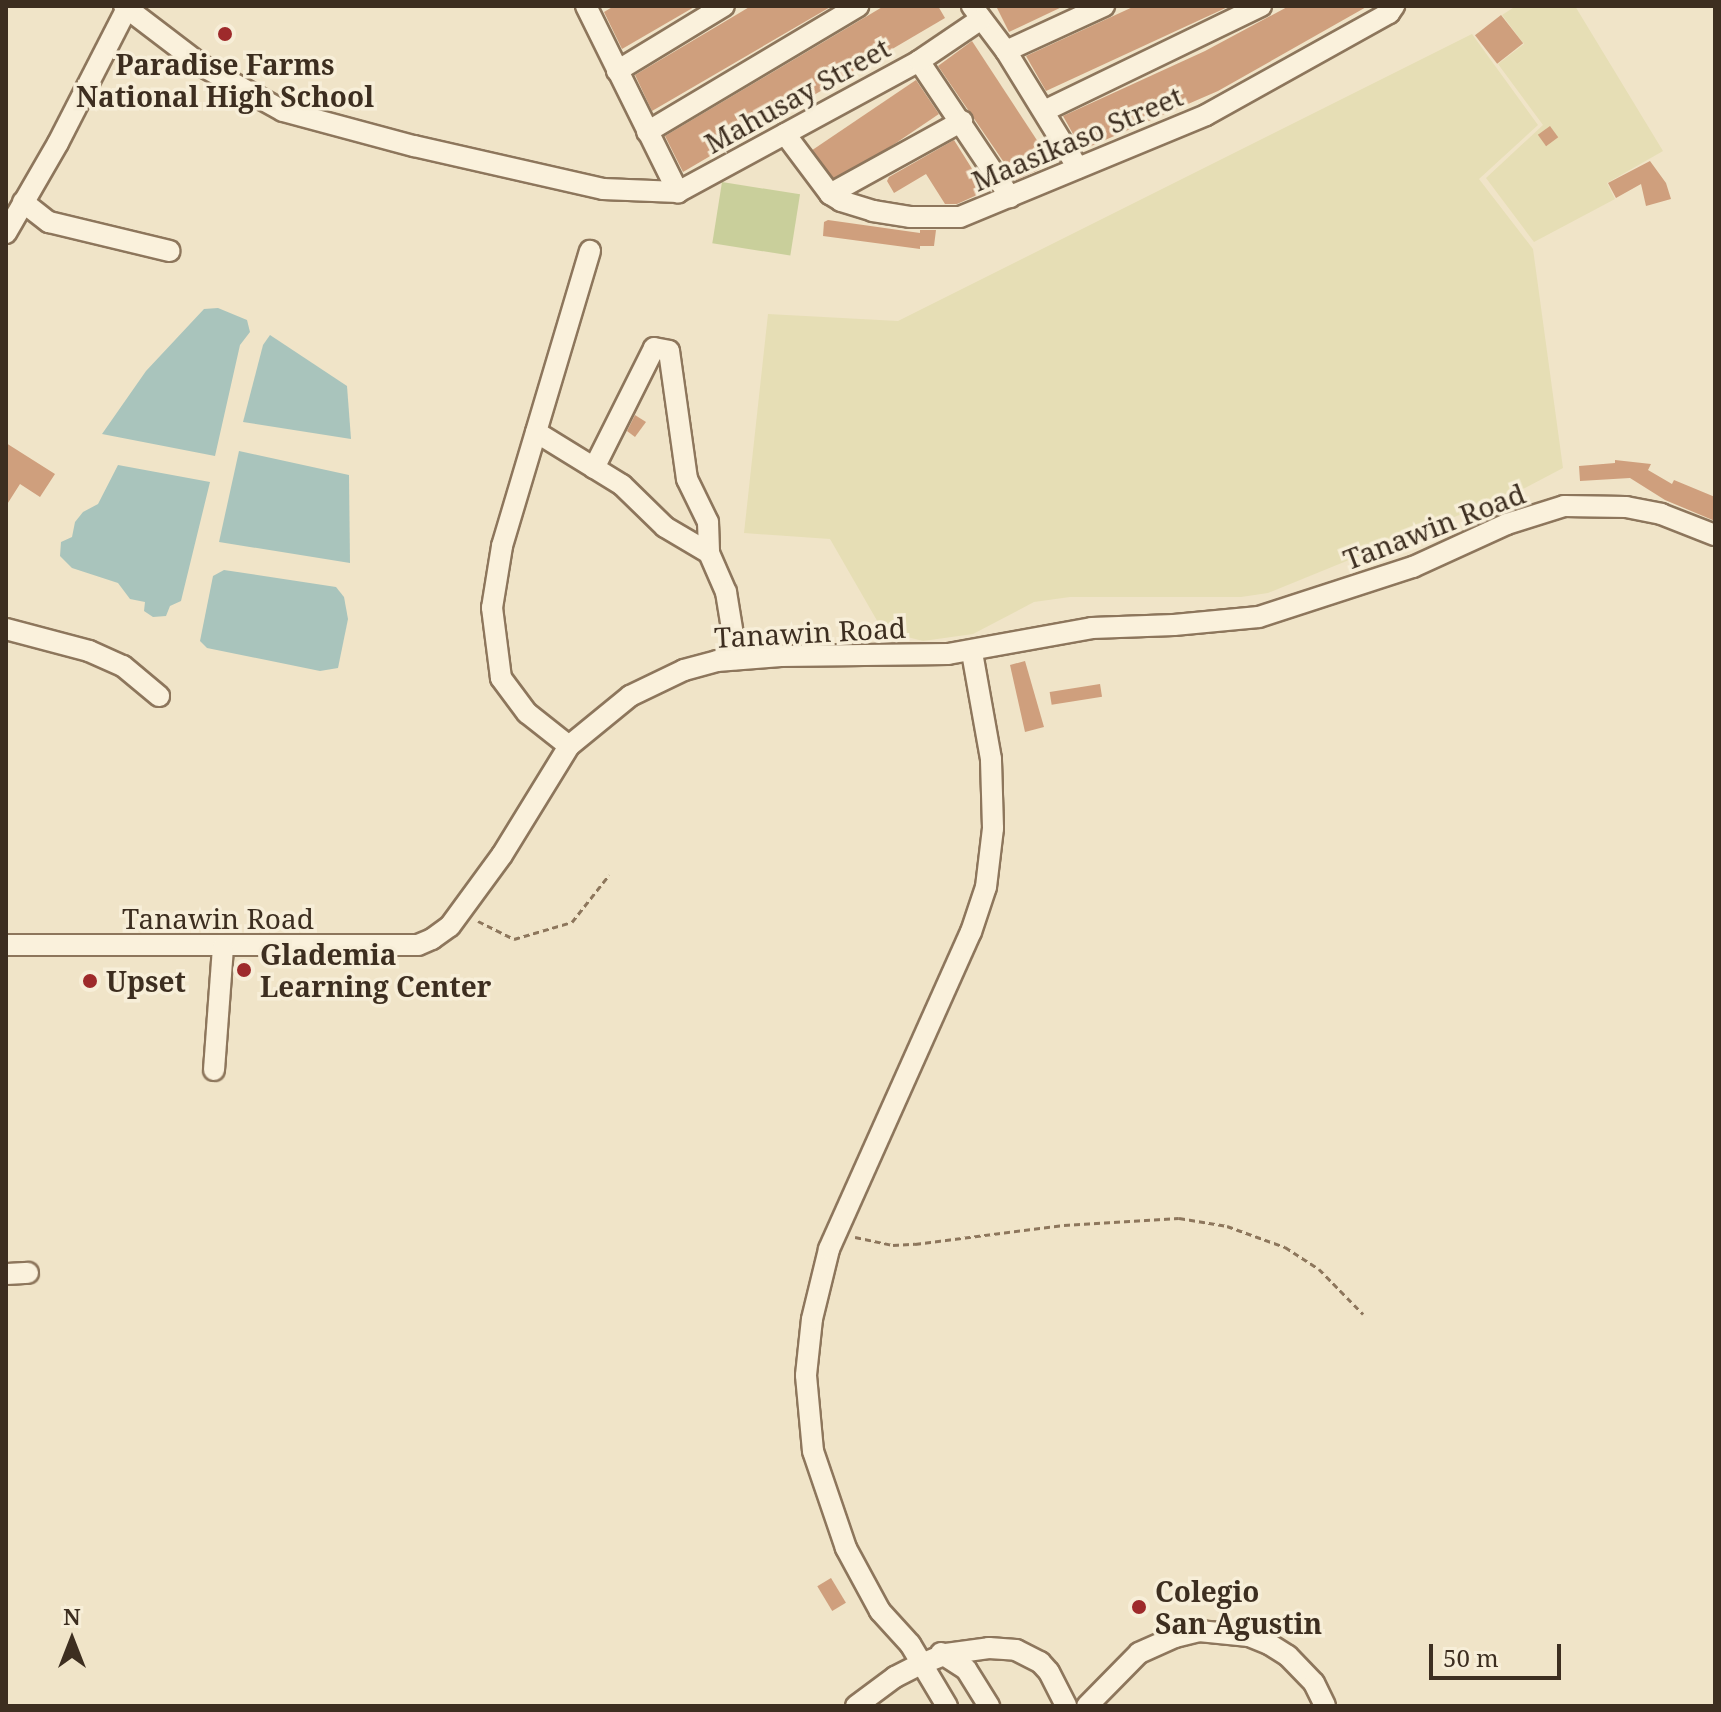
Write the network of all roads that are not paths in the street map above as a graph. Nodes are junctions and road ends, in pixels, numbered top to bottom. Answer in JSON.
{"nodes":[{"id":1,"x":586,"y":6,"type":"edge"},
{"id":2,"x":724,"y":6,"type":"edge"},
{"id":3,"x":858,"y":6,"type":"edge"},
{"id":4,"x":1104,"y":6,"type":"edge"},
{"id":5,"x":1261,"y":6,"type":"edge"},
{"id":6,"x":1394,"y":6,"type":"edge"},
{"id":7,"x":125,"y":7,"type":"edge"},
{"id":8,"x":976,"y":12,"type":"edge"},
{"id":9,"x":1006,"y":51,"type":"junction"},
{"id":10,"x":919,"y":61,"type":"junction"},
{"id":11,"x":617,"y":71,"type":"junction"},
{"id":12,"x":1044,"y":111,"type":"junction"},
{"id":13,"x":962,"y":121,"type":"junction"},
{"id":14,"x":647,"y":132,"type":"junction"},
{"id":15,"x":785,"y":134,"type":"junction"},
{"id":16,"x":1078,"y":168,"type":"junction"},
{"id":17,"x":678,"y":192,"type":"junction"},
{"id":18,"x":830,"y":194,"type":"junction"},
{"id":19,"x":1010,"y":197,"type":"junction"},
{"id":20,"x":23,"y":202,"type":"junction"},
{"id":21,"x":6,"y":233,"type":"edge"},
{"id":22,"x":170,"y":251,"type":"dead end"},
{"id":23,"x":590,"y":251,"type":"dead end"},
{"id":24,"x":536,"y":432,"type":"junction"},
{"id":25,"x":594,"y":468,"type":"junction"},
{"id":26,"x":1715,"y":535,"type":"edge"},
{"id":27,"x":709,"y":553,"type":"junction"},
{"id":28,"x":6,"y":629,"type":"edge"},
{"id":29,"x":972,"y":652,"type":"junction"},
{"id":30,"x":737,"y":659,"type":"junction"},
{"id":31,"x":159,"y":696,"type":"dead end"},
{"id":32,"x":569,"y":746,"type":"junction"},
{"id":33,"x":6,"y":945,"type":"edge"},
{"id":34,"x":223,"y":947,"type":"junction"},
{"id":35,"x":214,"y":1070,"type":"dead end"},
{"id":36,"x":28,"y":1273,"type":"dead end"},
{"id":37,"x":6,"y":1274,"type":"edge"},
{"id":38,"x":910,"y":1644,"type":"junction"},
{"id":39,"x":946,"y":1654,"type":"junction"},
{"id":40,"x":923,"y":1663,"type":"junction"},
{"id":41,"x":856,"y":1706,"type":"edge"},
{"id":42,"x":947,"y":1706,"type":"edge"},
{"id":43,"x":989,"y":1706,"type":"edge"},
{"id":44,"x":1066,"y":1706,"type":"edge"},
{"id":45,"x":1087,"y":1706,"type":"edge"},
{"id":46,"x":1325,"y":1706,"type":"edge"}],
"edges":[{"from":1,"to":11,"type":"street"},
{"from":2,"to":11,"type":"street"},
{"from":3,"to":14,"type":"street"},
{"from":4,"to":9,"type":"street"},
{"from":5,"to":12,"type":"street"},
{"from":6,"to":16,"type":"street","name":"Maasikaso Street"},
{"from":7,"to":17,"type":"street"},
{"from":7,"to":20,"type":"street"},
{"from":8,"to":9,"type":"street"},
{"from":8,"to":10,"type":"street","name":"Mahusay Street"},
{"from":9,"to":12,"type":"street"},
{"from":10,"to":13,"type":"street"},
{"from":10,"to":15,"type":"street","name":"Mahusay Street"},
{"from":11,"to":14,"type":"street"},
{"from":12,"to":16,"type":"street"},
{"from":13,"to":18,"type":"street"},
{"from":13,"to":19,"type":"street"},
{"from":14,"to":17,"type":"street"},
{"from":15,"to":17,"type":"street","name":"Mahusay Street"},
{"from":15,"to":18,"type":"street"},
{"from":16,"to":19,"type":"street","name":"Maasikaso Street"},
{"from":18,"to":19,"type":"street","name":"Maasikaso Street"},
{"from":20,"to":21,"type":"street"},
{"from":20,"to":22,"type":"street"},
{"from":23,"to":24,"type":"street"},
{"from":24,"to":25,"type":"street"},
{"from":24,"to":32,"type":"street"},
{"from":25,"to":27,"type":"street"},
{"from":25,"to":27,"type":"street"},
{"from":26,"to":29,"type":"street","name":"Tanawin Road"},
{"from":27,"to":30,"type":"street"},
{"from":28,"to":31,"type":"street"},
{"from":29,"to":30,"type":"street","name":"Tanawin Road"},
{"from":29,"to":38,"type":"street"},
{"from":30,"to":32,"type":"street","name":"Tanawin Road"},
{"from":32,"to":34,"type":"street","name":"Tanawin Road"},
{"from":33,"to":34,"type":"street","name":"Tanawin Road"},
{"from":34,"to":35,"type":"street"},
{"from":36,"to":37,"type":"street"},
{"from":38,"to":39,"type":"street"},
{"from":38,"to":40,"type":"street"},
{"from":39,"to":40,"type":"street"},
{"from":39,"to":43,"type":"street"},
{"from":39,"to":44,"type":"street"},
{"from":40,"to":41,"type":"street"},
{"from":40,"to":42,"type":"street"},
{"from":45,"to":46,"type":"street"}]}
